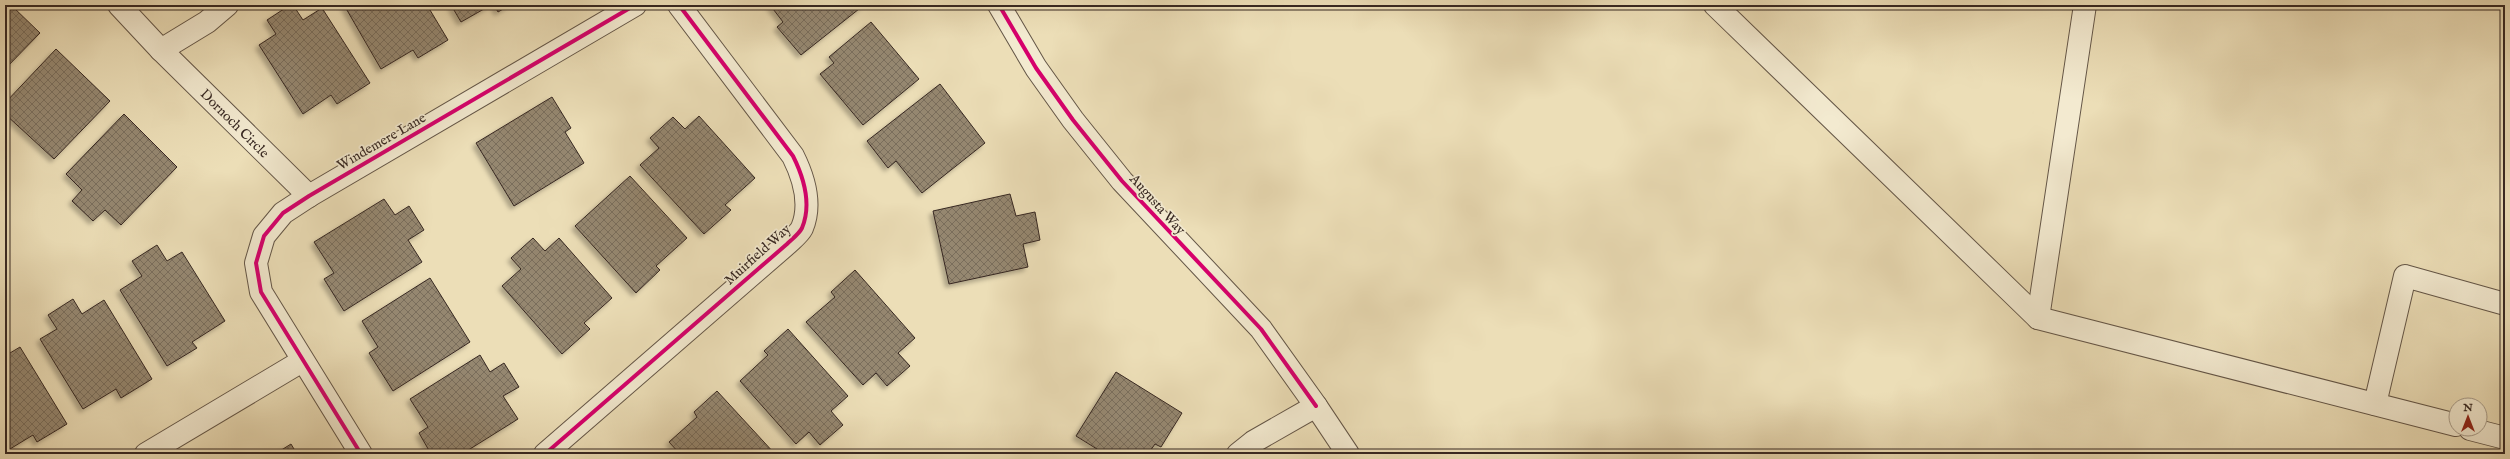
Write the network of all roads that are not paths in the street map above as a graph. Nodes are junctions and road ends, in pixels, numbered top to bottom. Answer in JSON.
{"nodes":[{"id":1,"x":119,"y":5,"type":"edge"},
{"id":2,"x":227,"y":5,"type":"edge"},
{"id":3,"x":635,"y":5,"type":"edge"},
{"id":4,"x":679,"y":5,"type":"edge"},
{"id":5,"x":999,"y":5,"type":"edge"},
{"id":6,"x":1715,"y":5,"type":"edge"},
{"id":7,"x":2085,"y":5,"type":"edge"},
{"id":8,"x":160,"y":50,"type":"junction"},
{"id":9,"x":309,"y":196,"type":"junction"},
{"id":10,"x":2505,"y":304,"type":"edge"},
{"id":11,"x":2038,"y":318,"type":"junction"},
{"id":12,"x":302,"y":360,"type":"junction"},
{"id":13,"x":2374,"y":404,"type":"junction"},
{"id":14,"x":1316,"y":406,"type":"junction"},
{"id":15,"x":2448,"y":423,"type":"edge"},
{"id":16,"x":2488,"y":434,"type":"edge"},
{"id":17,"x":2505,"y":438,"type":"edge"},
{"id":18,"x":146,"y":454,"type":"edge"},
{"id":19,"x":361,"y":454,"type":"edge"},
{"id":20,"x":545,"y":454,"type":"edge"},
{"id":21,"x":1238,"y":454,"type":"edge"},
{"id":22,"x":1348,"y":454,"type":"edge"}],
"edges":[{"from":1,"to":8,"type":"street","name":"Dornoch Circle"},
{"from":2,"to":8,"type":"street"},
{"from":3,"to":9,"type":"street","name":"Windemere Lane"},
{"from":4,"to":20,"type":"street","name":"Muirfield Way"},
{"from":5,"to":14,"type":"street","name":"Augusta Way"},
{"from":6,"to":11,"type":"street"},
{"from":7,"to":11,"type":"street"},
{"from":8,"to":9,"type":"street","name":"Dornoch Circle"},
{"from":9,"to":12,"type":"street","name":"Windemere Lane"},
{"from":10,"to":13,"type":"street"},
{"from":11,"to":13,"type":"street"},
{"from":12,"to":18,"type":"street"},
{"from":12,"to":19,"type":"street"},
{"from":13,"to":15,"type":"street"},
{"from":14,"to":21,"type":"street"},
{"from":14,"to":22,"type":"street","name":"Augusta Way"},
{"from":16,"to":17,"type":"street"}]}
